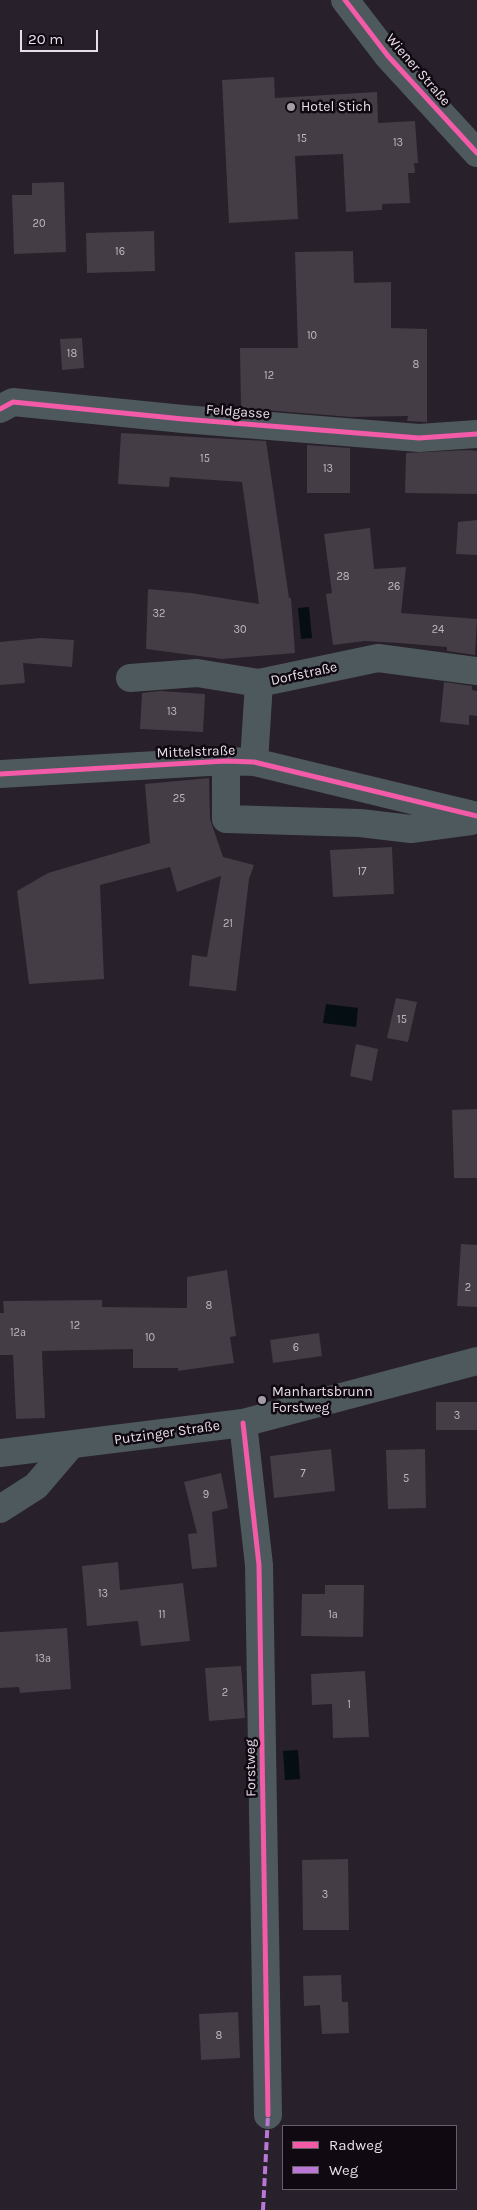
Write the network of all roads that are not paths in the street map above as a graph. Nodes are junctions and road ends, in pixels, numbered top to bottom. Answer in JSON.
{"nodes":[{"id":1,"x":345,"y":0,"type":"edge"},
{"id":2,"x":477,"y":153,"type":"edge"},
{"id":3,"x":4,"y":401,"type":"edge"},
{"id":4,"x":477,"y":434,"type":"edge"},
{"id":5,"x":477,"y":671,"type":"edge"},
{"id":6,"x":130,"y":678,"type":"dead end"},
{"id":7,"x":259,"y":683,"type":"junction"},
{"id":8,"x":226,"y":761,"type":"junction"},
{"id":9,"x":254,"y":762,"type":"junction"},
{"id":10,"x":0,"y":774,"type":"edge"},
{"id":11,"x":477,"y":816,"type":"edge"},
{"id":12,"x":477,"y":821,"type":"edge"},
{"id":13,"x":477,"y":1361,"type":"edge"},
{"id":14,"x":242,"y":1422,"type":"junction"},
{"id":15,"x":71,"y":1445,"type":"junction"},
{"id":16,"x":0,"y":1453,"type":"edge"},
{"id":17,"x":0,"y":1509,"type":"edge"},
{"id":18,"x":268,"y":2115,"type":"dead end"}],
"edges":[{"from":1,"to":2,"type":"street","name":"Wiener Straße"},
{"from":3,"to":4,"type":"street","name":"Feldgasse"},
{"from":5,"to":7,"type":"street","name":"Dorfstraße"},
{"from":6,"to":7,"type":"street","name":"Dorfstraße"},
{"from":7,"to":9,"type":"street","name":"Mittelstraße"},
{"from":8,"to":9,"type":"street","name":"Mittelstraße"},
{"from":8,"to":10,"type":"street","name":"Mittelstraße"},
{"from":8,"to":12,"type":"street","name":"Mittelstraße"},
{"from":9,"to":11,"type":"street","name":"Mittelstraße"},
{"from":13,"to":14,"type":"street","name":"Putzinger Straße"},
{"from":14,"to":15,"type":"street","name":"Putzinger Straße"},
{"from":14,"to":18,"type":"street","name":"Forstweg"},
{"from":15,"to":16,"type":"street","name":"Putzinger Straße"},
{"from":15,"to":17,"type":"street"}]}
